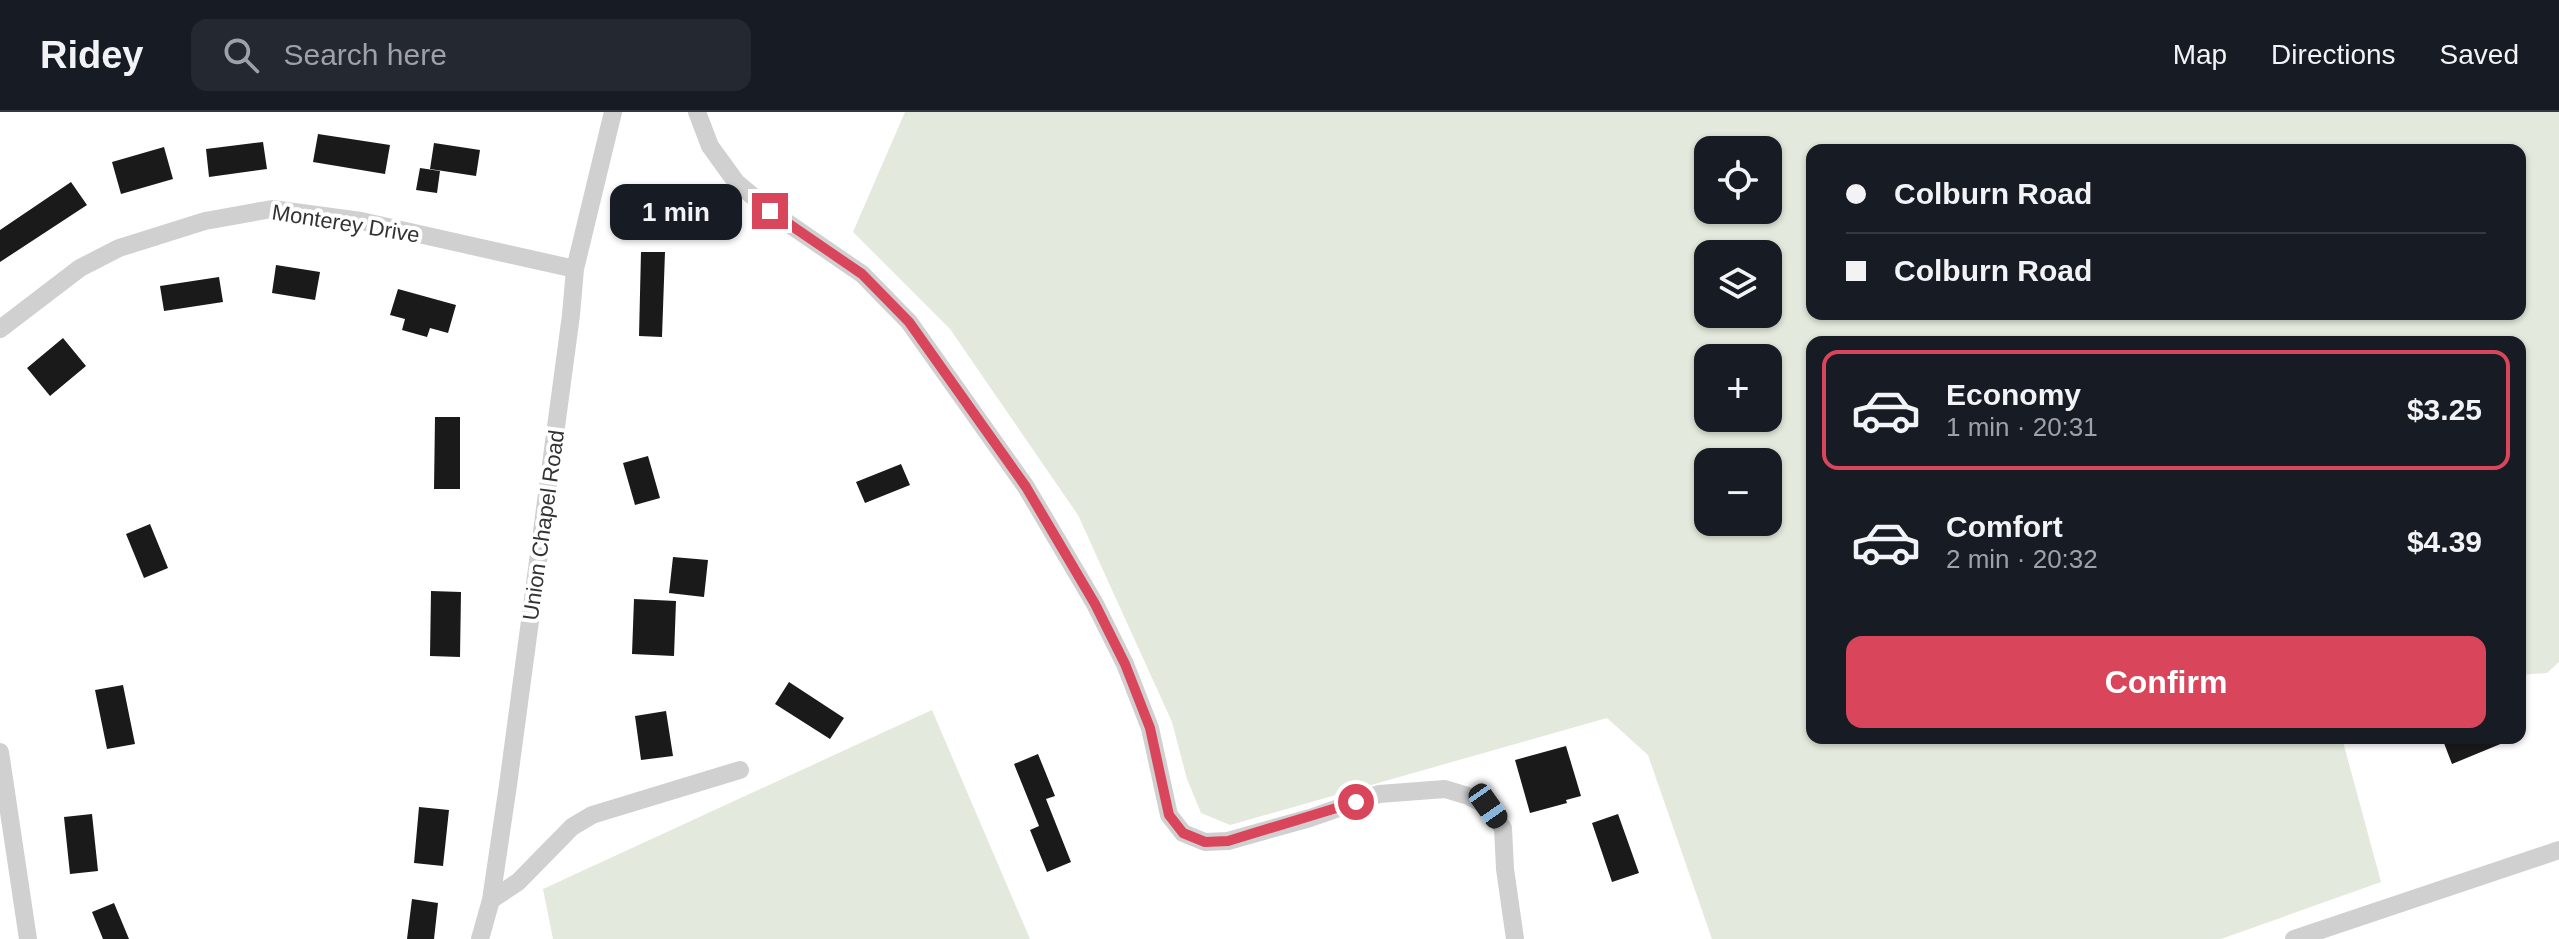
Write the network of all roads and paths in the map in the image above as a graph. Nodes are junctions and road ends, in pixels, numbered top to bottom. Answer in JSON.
{"nodes":[{"id":1,"x":613,"y":112,"type":"edge"},
{"id":2,"x":697,"y":112,"type":"edge"},
{"id":3,"x":575,"y":269,"type":"junction"},
{"id":4,"x":0,"y":329,"type":"edge"},
{"id":5,"x":0,"y":752,"type":"edge"},
{"id":6,"x":740,"y":770,"type":"dead end"},
{"id":7,"x":2559,"y":850,"type":"edge"},
{"id":8,"x":491,"y":900,"type":"junction"},
{"id":9,"x":28,"y":939,"type":"edge"},
{"id":10,"x":480,"y":939,"type":"edge"},
{"id":11,"x":1515,"y":939,"type":"edge"},
{"id":12,"x":2294,"y":939,"type":"edge"}],
"edges":[{"from":1,"to":3,"type":"street","name":"Union Chapel Road"},
{"from":2,"to":11,"type":"street"},
{"from":3,"to":4,"type":"street","name":"Monterey Drive"},
{"from":3,"to":8,"type":"street","name":"Union Chapel Road"},
{"from":5,"to":9,"type":"street"},
{"from":6,"to":8,"type":"street"},
{"from":7,"to":12,"type":"street"},
{"from":8,"to":10,"type":"street","name":"Union Chapel Road"}]}
